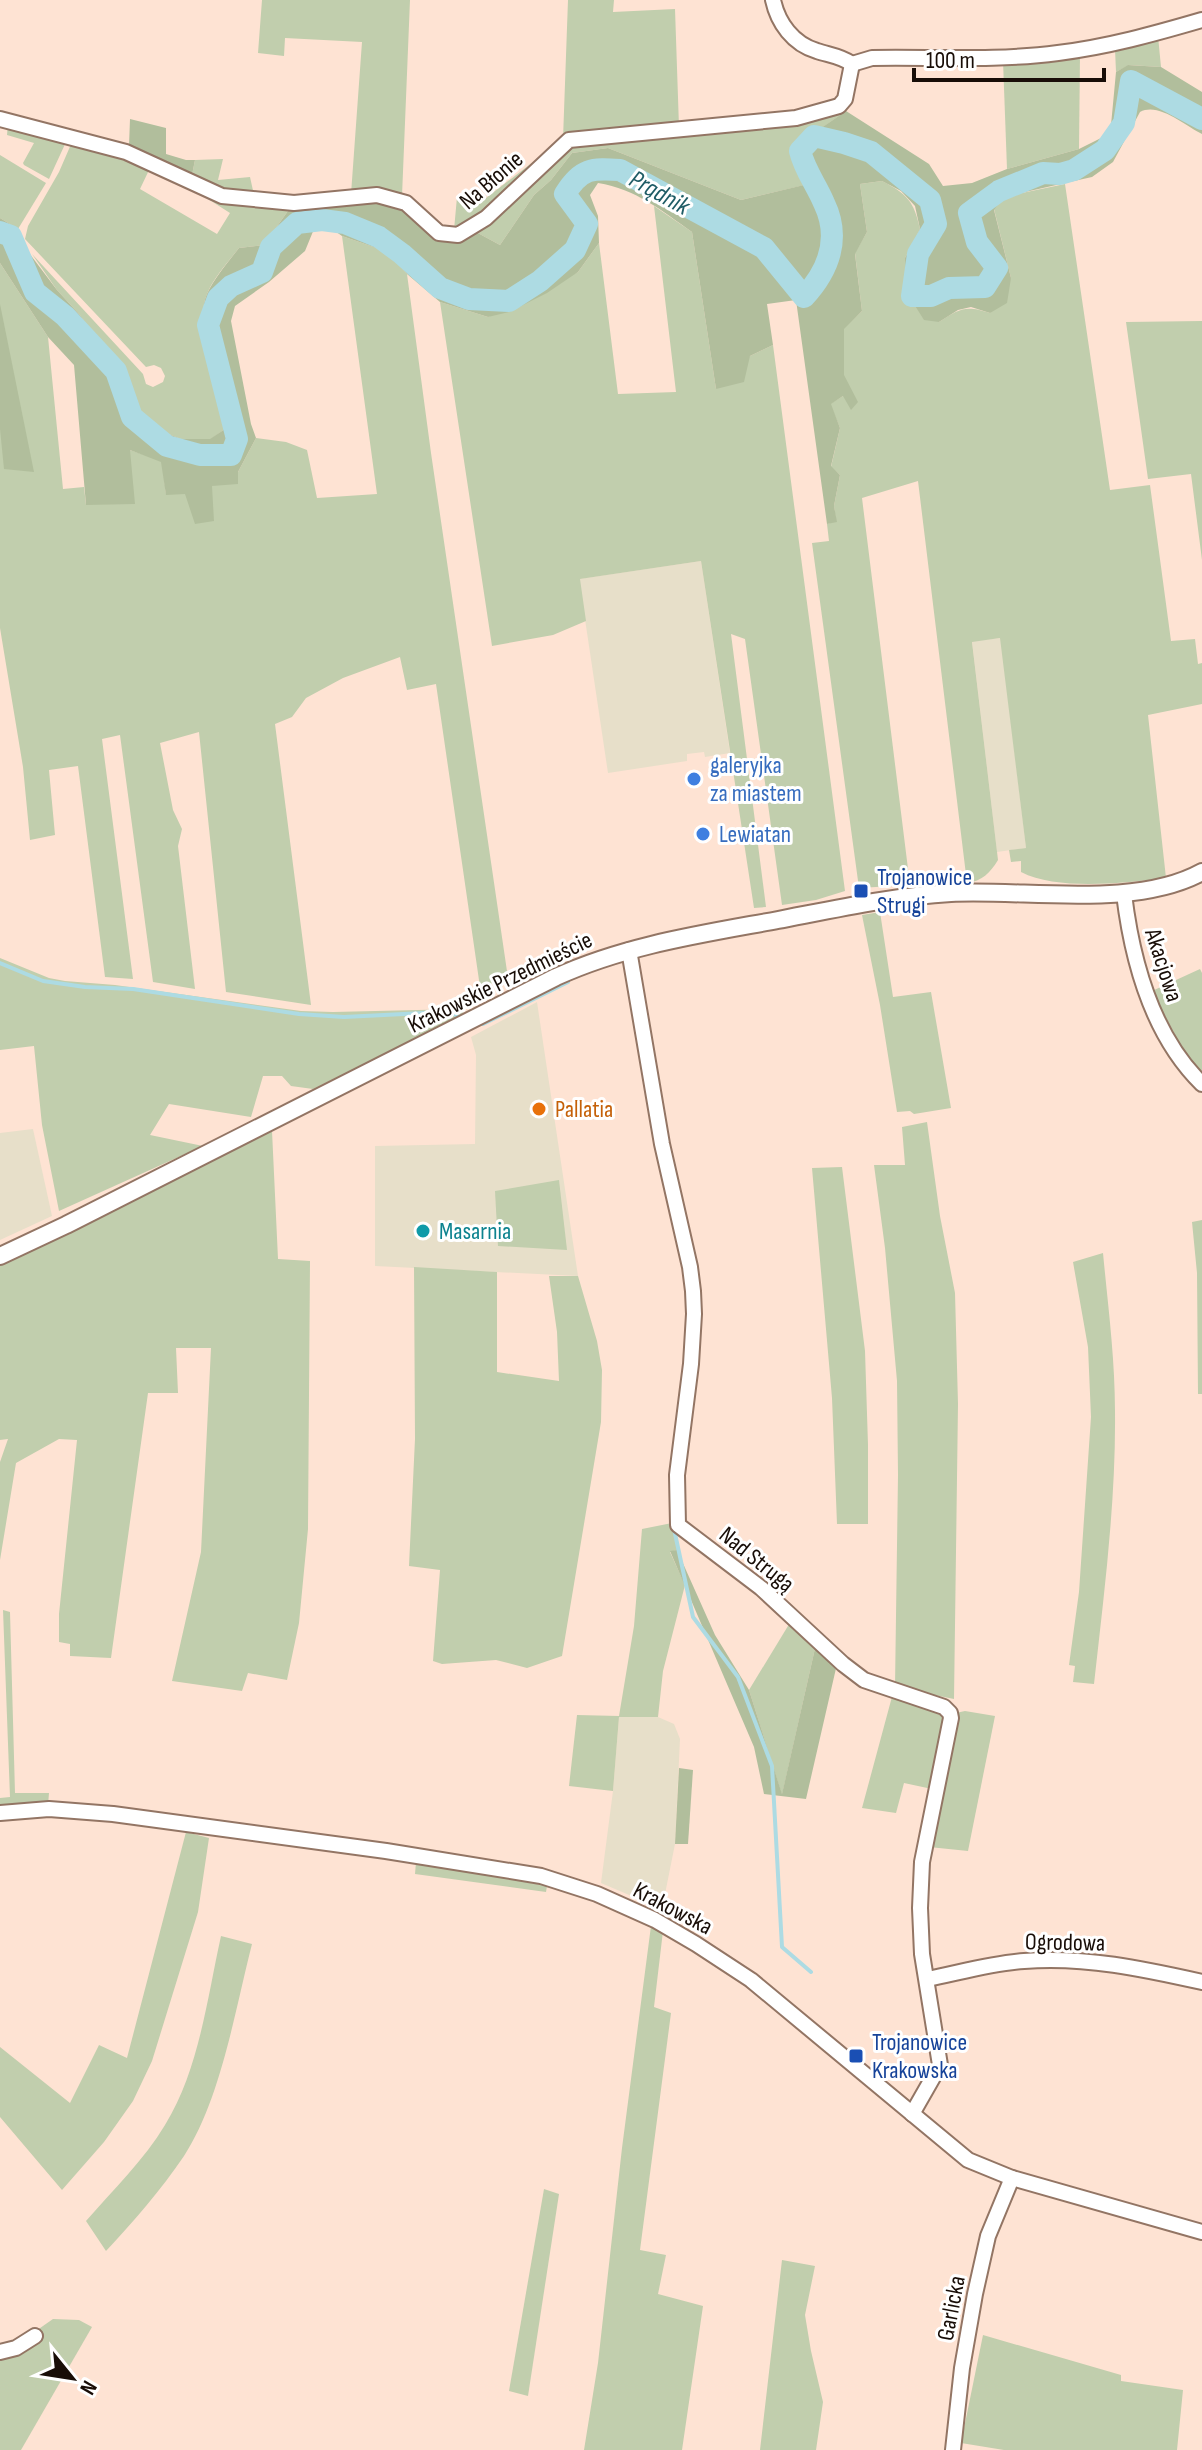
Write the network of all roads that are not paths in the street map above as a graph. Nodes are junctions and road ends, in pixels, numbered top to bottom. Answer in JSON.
{"nodes":[{"id":1,"x":773,"y":0,"type":"edge"},
{"id":2,"x":1202,"y":20,"type":"edge"},
{"id":3,"x":852,"y":64,"type":"junction"},
{"id":4,"x":0,"y":119,"type":"edge"},
{"id":5,"x":1202,"y":872,"type":"edge"},
{"id":6,"x":1124,"y":894,"type":"junction"},
{"id":7,"x":629,"y":950,"type":"junction"},
{"id":8,"x":1202,"y":1084,"type":"edge"},
{"id":9,"x":0,"y":1256,"type":"edge"},
{"id":10,"x":0,"y":1813,"type":"edge"},
{"id":11,"x":927,"y":1979,"type":"junction"},
{"id":12,"x":1202,"y":1982,"type":"edge"},
{"id":13,"x":912,"y":2114,"type":"junction"},
{"id":14,"x":1012,"y":2178,"type":"junction"},
{"id":15,"x":1202,"y":2232,"type":"edge"},
{"id":16,"x":35,"y":2336,"type":"dead end"},
{"id":17,"x":0,"y":2352,"type":"edge"},
{"id":18,"x":953,"y":2450,"type":"edge"}],
"edges":[{"from":1,"to":3,"type":"street"},
{"from":2,"to":3,"type":"street"},
{"from":3,"to":4,"type":"street","name":"Na Błonie"},
{"from":5,"to":6,"type":"main road","name":"Krakowskie Przedmieście"},
{"from":6,"to":7,"type":"main road","name":"Krakowskie Przedmieście"},
{"from":6,"to":8,"type":"street","name":"Akacjowa"},
{"from":7,"to":9,"type":"main road","name":"Krakowskie Przedmieście"},
{"from":7,"to":11,"type":"street","name":"Nad Strugą"},
{"from":10,"to":13,"type":"street","name":"Krakowska"},
{"from":11,"to":12,"type":"street","name":"Ogrodowa"},
{"from":11,"to":13,"type":"street","name":"Nad Strugą"},
{"from":13,"to":14,"type":"street","name":"Krakowska"},
{"from":14,"to":15,"type":"street","name":"Krakowska"},
{"from":14,"to":18,"type":"street","name":"Garlicka"},
{"from":16,"to":17,"type":"street"}]}
